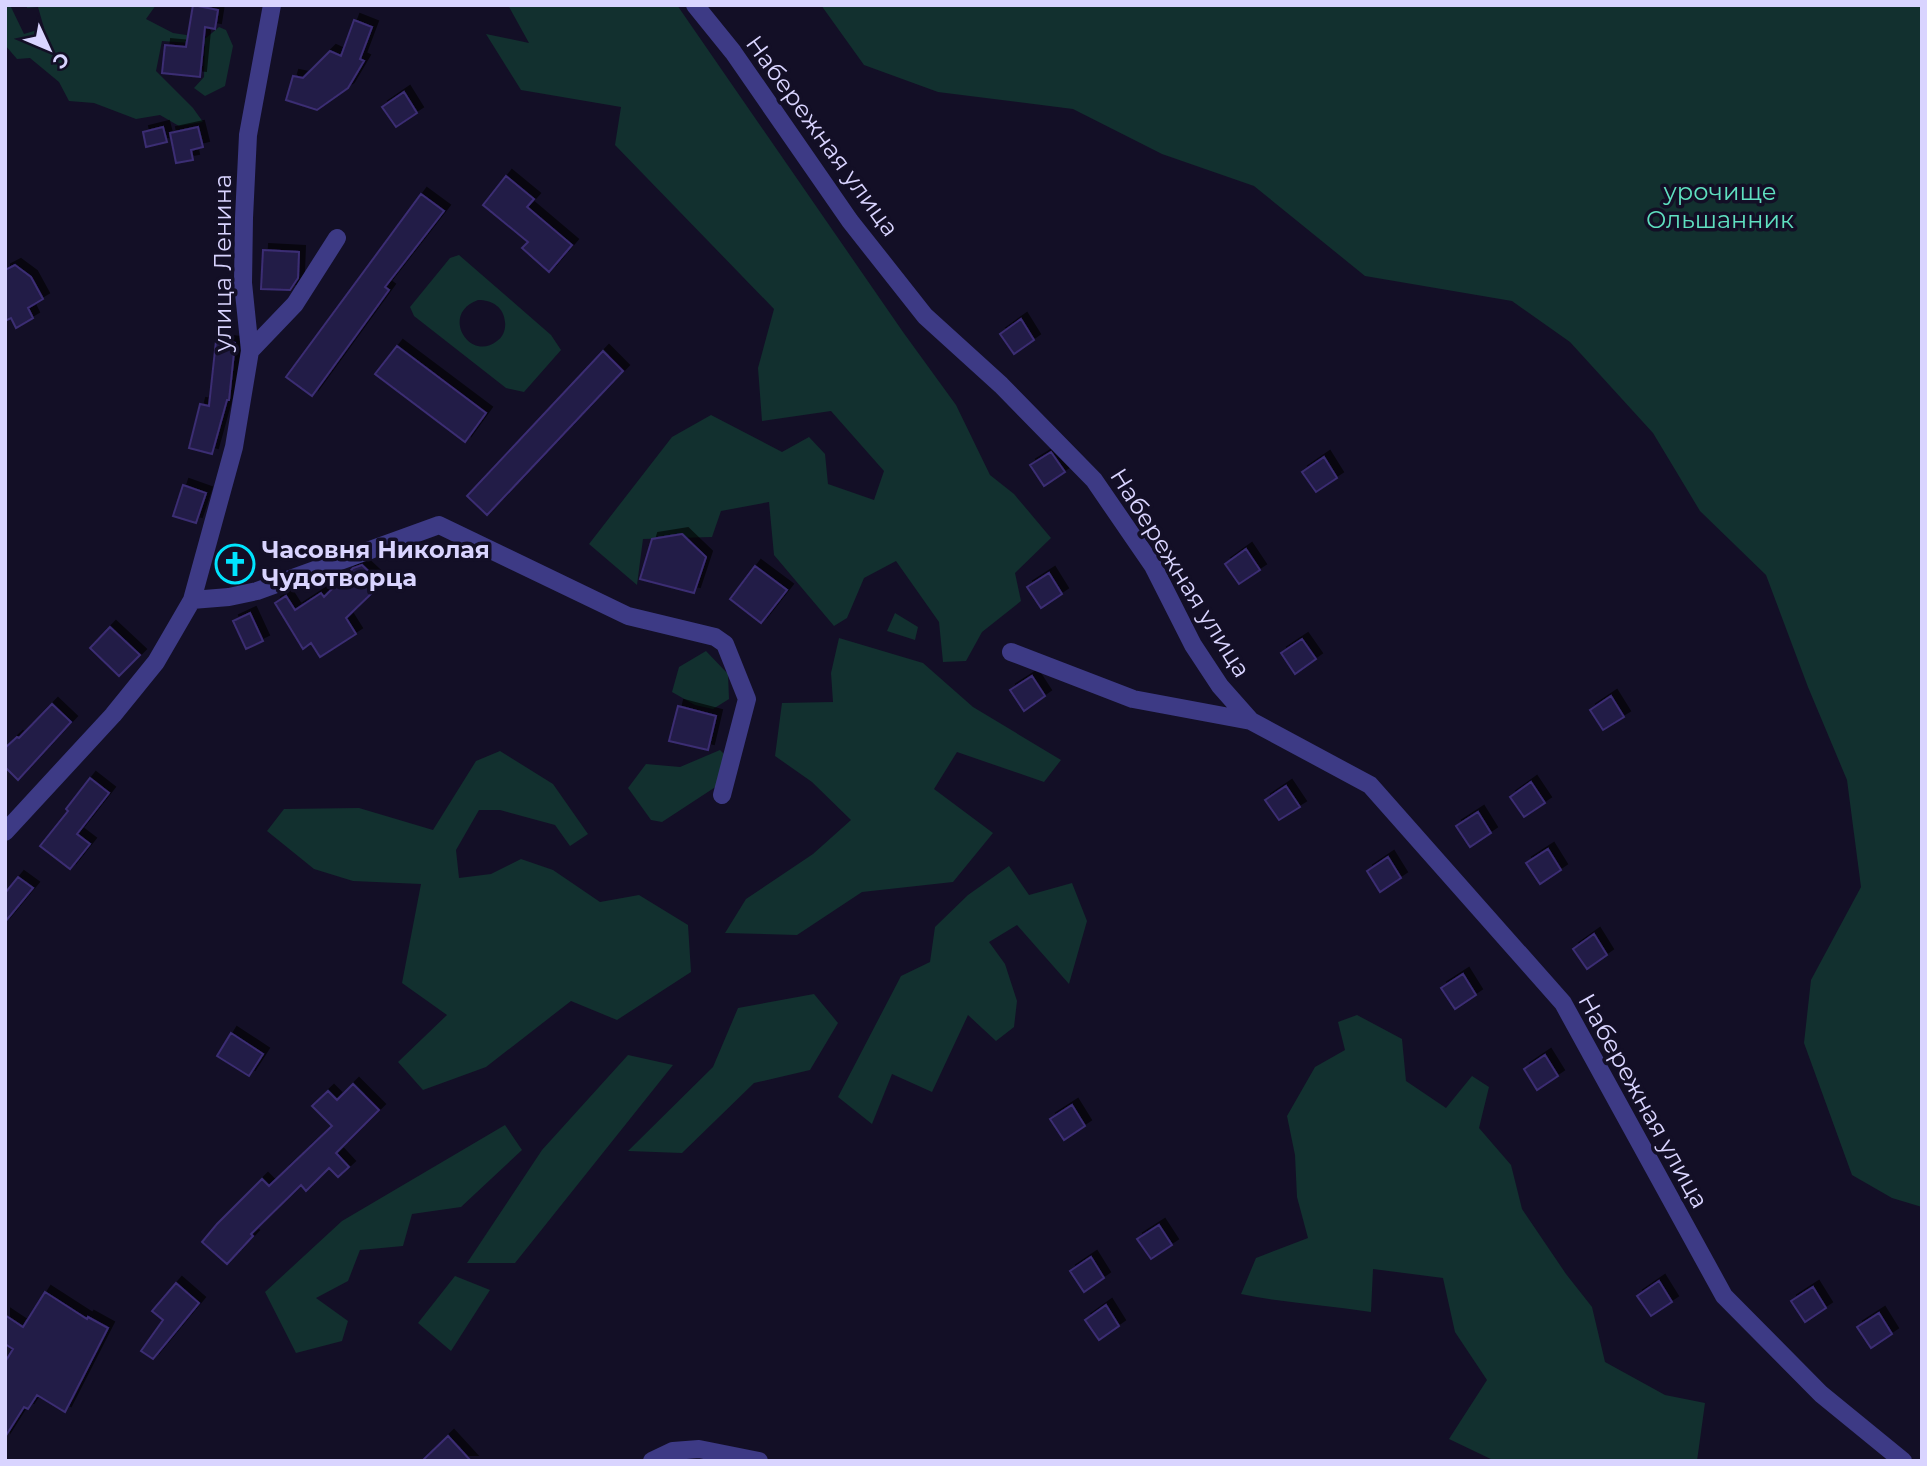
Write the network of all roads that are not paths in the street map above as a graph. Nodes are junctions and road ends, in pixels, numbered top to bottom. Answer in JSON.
{"nodes":[{"id":1,"x":272,"y":5,"type":"edge"},
{"id":2,"x":695,"y":5,"type":"edge"},
{"id":3,"x":337,"y":238,"type":"dead end"},
{"id":4,"x":250,"y":351,"type":"junction"},
{"id":5,"x":192,"y":600,"type":"junction"},
{"id":6,"x":1011,"y":652,"type":"dead end"},
{"id":7,"x":1251,"y":721,"type":"junction"},
{"id":8,"x":722,"y":795,"type":"dead end"},
{"id":9,"x":5,"y":832,"type":"edge"},
{"id":10,"x":652,"y":1461,"type":"edge"},
{"id":11,"x":759,"y":1461,"type":"edge"},
{"id":12,"x":1903,"y":1461,"type":"edge"}],
"edges":[{"from":1,"to":4,"type":"street","name":"улица Ленина"},
{"from":2,"to":7,"type":"street","name":"Набережная улица"},
{"from":3,"to":4,"type":"street"},
{"from":4,"to":5,"type":"street","name":"улица Ленина"},
{"from":5,"to":8,"type":"street"},
{"from":5,"to":9,"type":"street","name":"улица Ленина"},
{"from":6,"to":7,"type":"street"},
{"from":7,"to":12,"type":"street","name":"Набережная улица"},
{"from":10,"to":11,"type":"street"}]}
